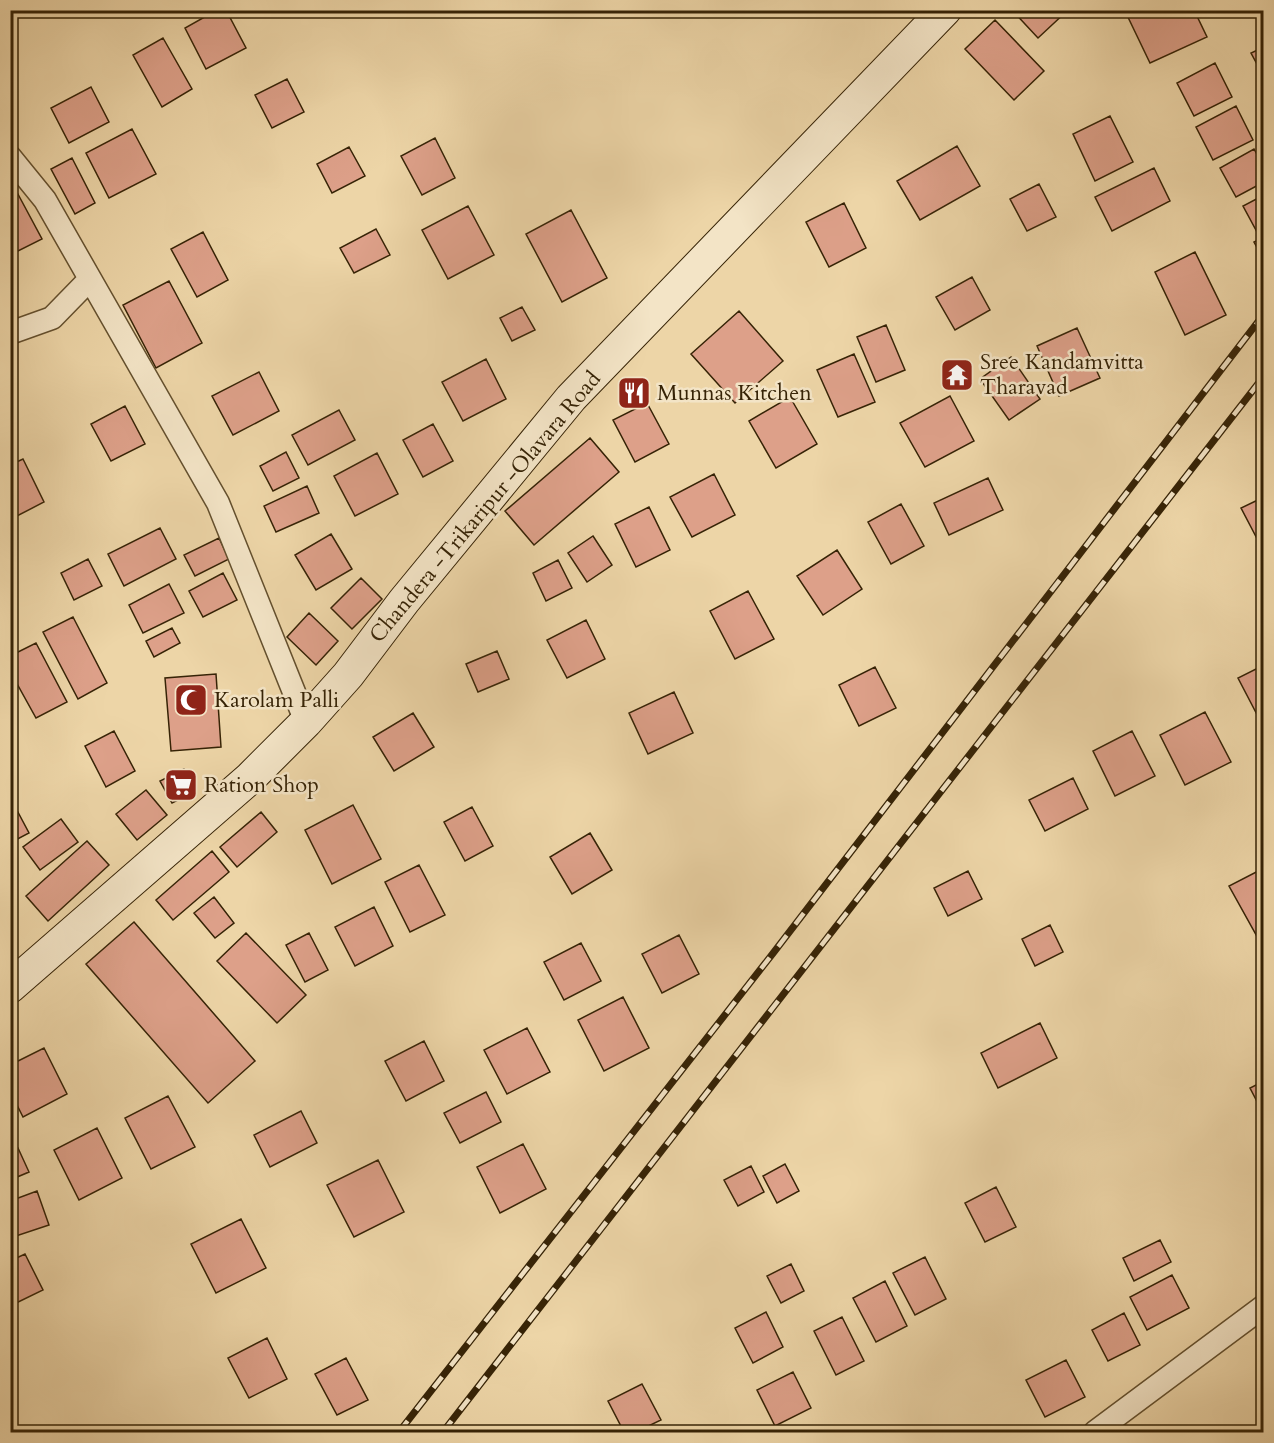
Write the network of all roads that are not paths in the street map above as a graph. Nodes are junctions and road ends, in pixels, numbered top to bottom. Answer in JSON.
{"nodes":[{"id":1,"x":945,"y":10,"type":"edge"},
{"id":2,"x":10,"y":157,"type":"edge"},
{"id":3,"x":90,"y":279,"type":"junction"},
{"id":4,"x":10,"y":333,"type":"edge"},
{"id":5,"x":306,"y":722,"type":"junction"},
{"id":6,"x":10,"y":987,"type":"edge"},
{"id":7,"x":1263,"y":1306,"type":"edge"},
{"id":8,"x":1095,"y":1432,"type":"edge"}],
"edges":[{"from":1,"to":5,"type":"main road","name":"Chandera -Trikaripur -Olavara Road"},
{"from":2,"to":3,"type":"street"},
{"from":3,"to":4,"type":"street"},
{"from":3,"to":5,"type":"street"},
{"from":5,"to":6,"type":"main road","name":"Chandera -Trikaripur -Olavara Road"},
{"from":7,"to":8,"type":"street"}]}
